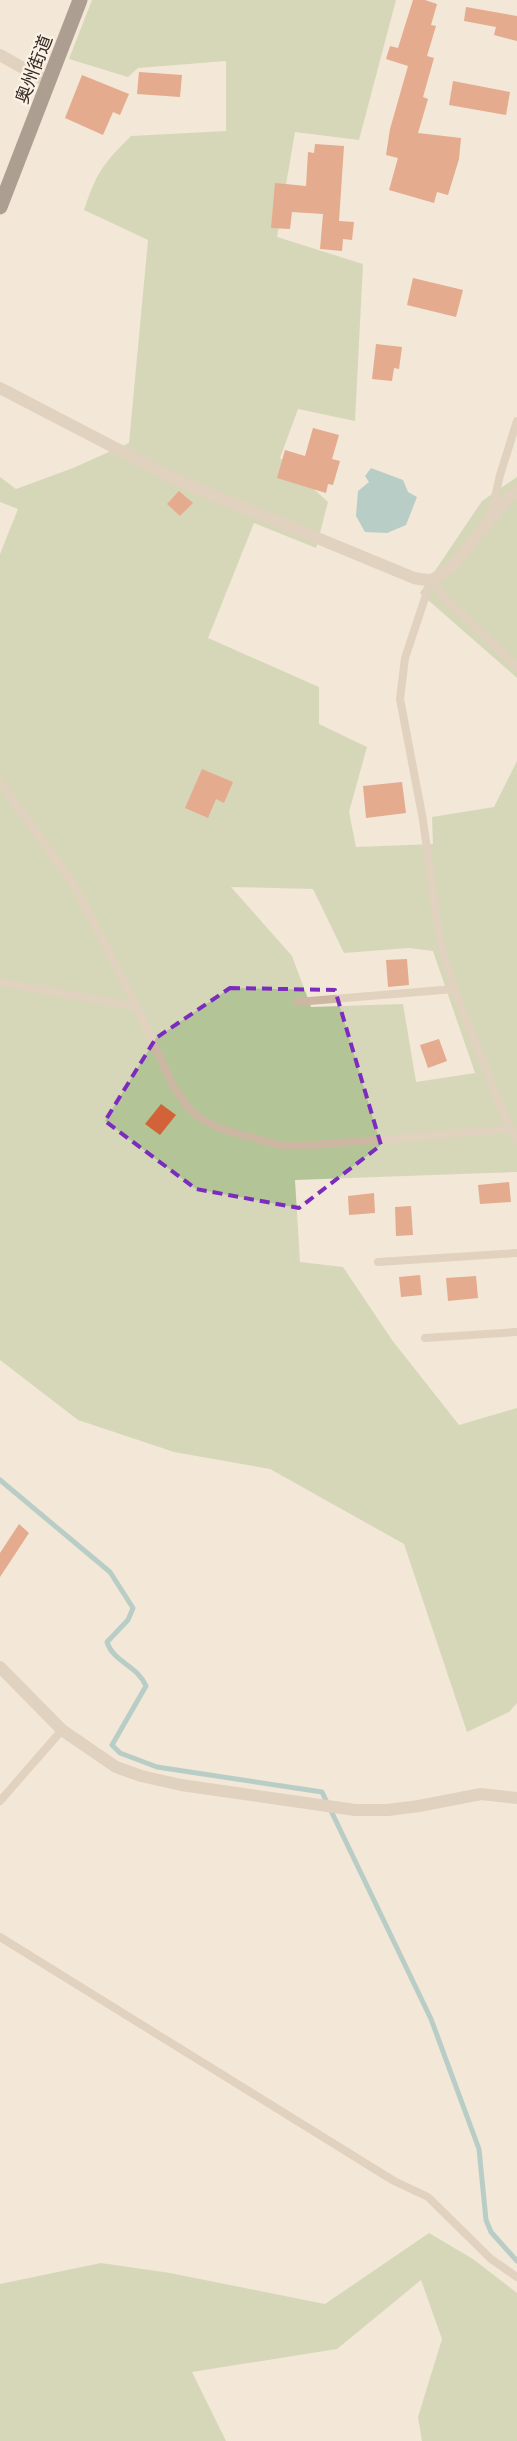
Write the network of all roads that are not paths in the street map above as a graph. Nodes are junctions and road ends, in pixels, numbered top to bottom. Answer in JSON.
{"nodes":[{"id":1,"x":80,"y":0,"type":"edge"},
{"id":2,"x":0,"y":55,"type":"edge"},
{"id":3,"x":48,"y":82,"type":"junction"},
{"id":4,"x":0,"y":207,"type":"edge"},
{"id":5,"x":0,"y":388,"type":"edge"},
{"id":6,"x":517,"y":421,"type":"edge"},
{"id":7,"x":517,"y":490,"type":"edge"},
{"id":8,"x":490,"y":517,"type":"junction"},
{"id":9,"x":431,"y":580,"type":"junction"},
{"id":10,"x":517,"y":667,"type":"edge"},
{"id":11,"x":0,"y":782,"type":"edge"},
{"id":12,"x":0,"y":982,"type":"edge"},
{"id":13,"x":454,"y":989,"type":"junction"},
{"id":14,"x":297,"y":1002,"type":"dead end"},
{"id":15,"x":136,"y":1007,"type":"junction"},
{"id":16,"x":511,"y":1129,"type":"junction"},
{"id":17,"x":517,"y":1140,"type":"edge"},
{"id":18,"x":517,"y":1253,"type":"edge"},
{"id":19,"x":378,"y":1262,"type":"dead end"},
{"id":20,"x":517,"y":1332,"type":"edge"},
{"id":21,"x":425,"y":1338,"type":"dead end"},
{"id":22,"x":0,"y":1667,"type":"edge"},
{"id":23,"x":62,"y":1730,"type":"junction"},
{"id":24,"x":517,"y":1798,"type":"edge"},
{"id":25,"x":0,"y":1801,"type":"edge"},
{"id":26,"x":0,"y":1937,"type":"edge"},
{"id":27,"x":517,"y":2277,"type":"edge"}],
"edges":[{"from":1,"to":3,"type":"highway","name":"奥州街道"},
{"from":2,"to":3,"type":"street"},
{"from":3,"to":4,"type":"highway","name":"奥州街道"},
{"from":5,"to":9,"type":"street"},
{"from":6,"to":8,"type":"lane"},
{"from":7,"to":8,"type":"street"},
{"from":8,"to":9,"type":"street"},
{"from":9,"to":10,"type":"lane"},
{"from":9,"to":13,"type":"lane"},
{"from":11,"to":15,"type":"lane"},
{"from":12,"to":15,"type":"lane"},
{"from":13,"to":14,"type":"lane"},
{"from":13,"to":16,"type":"lane"},
{"from":15,"to":16,"type":"lane"},
{"from":16,"to":17,"type":"lane"},
{"from":18,"to":19,"type":"lane"},
{"from":20,"to":21,"type":"lane"},
{"from":22,"to":23,"type":"street"},
{"from":23,"to":24,"type":"street"},
{"from":23,"to":25,"type":"lane"},
{"from":26,"to":27,"type":"lane"}]}
